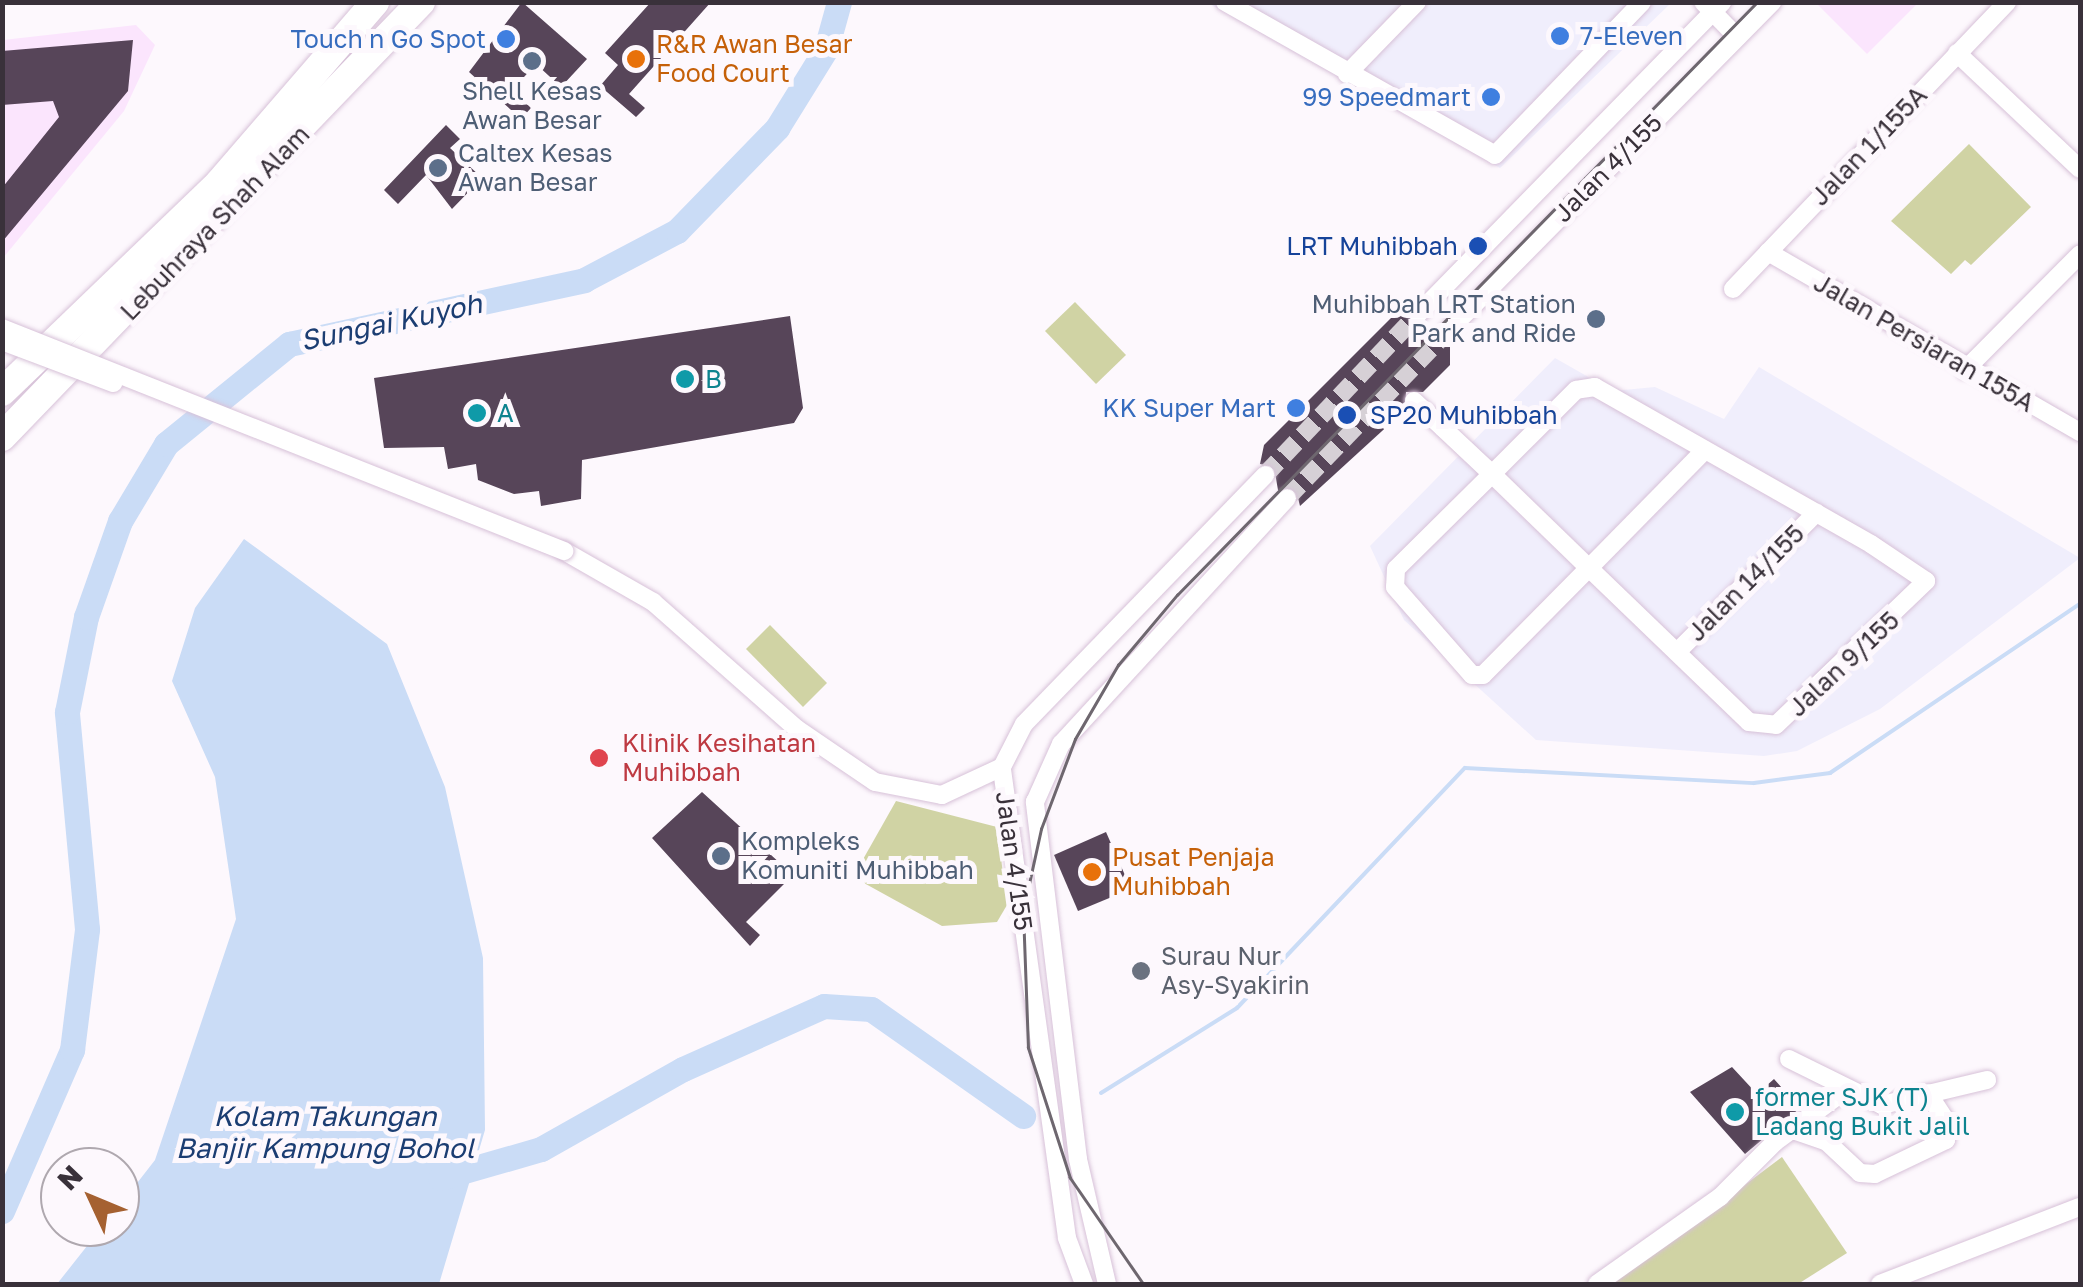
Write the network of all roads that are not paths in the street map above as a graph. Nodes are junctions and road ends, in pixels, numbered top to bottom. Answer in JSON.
{"nodes":[{"id":1,"x":374,"y":2,"type":"edge"},
{"id":2,"x":421,"y":2,"type":"edge"},
{"id":3,"x":1226,"y":2,"type":"edge"},
{"id":4,"x":1417,"y":2,"type":"edge"},
{"id":5,"x":1642,"y":2,"type":"edge"},
{"id":6,"x":1772,"y":2,"type":"edge"},
{"id":7,"x":2007,"y":2,"type":"edge"},
{"id":8,"x":1713,"y":6,"type":"edge"},
{"id":9,"x":1737,"y":37,"type":"junction"},
{"id":10,"x":1957,"y":53,"type":"junction"},
{"id":11,"x":1347,"y":74,"type":"junction"},
{"id":12,"x":2080,"y":169,"type":"edge"},
{"id":13,"x":1768,"y":252,"type":"junction"},
{"id":14,"x":2080,"y":254,"type":"edge"},
{"id":15,"x":1733,"y":290,"type":"dead end"},
{"id":16,"x":1418,"y":314,"type":"tunnel mouth"},
{"id":17,"x":2,"y":328,"type":"edge"},
{"id":18,"x":1445,"y":334,"type":"tunnel mouth"},
{"id":19,"x":2,"y":341,"type":"edge"},
{"id":20,"x":1965,"y":370,"type":"junction"},
{"id":21,"x":2,"y":392,"type":"edge"},
{"id":22,"x":1414,"y":401,"type":"dead end"},
{"id":23,"x":2080,"y":432,"type":"edge"},
{"id":24,"x":2,"y":437,"type":"edge"},
{"id":25,"x":1705,"y":450,"type":"junction"},
{"id":26,"x":1492,"y":474,"type":"junction"},
{"id":27,"x":1265,"y":475,"type":"tunnel mouth"},
{"id":28,"x":1287,"y":498,"type":"tunnel mouth"},
{"id":29,"x":1816,"y":513,"type":"junction"},
{"id":30,"x":565,"y":558,"type":"junction"},
{"id":31,"x":1589,"y":568,"type":"junction"},
{"id":32,"x":1677,"y":652,"type":"junction"},
{"id":33,"x":1002,"y":767,"type":"junction"},
{"id":34,"x":1789,"y":1059,"type":"dead end"},
{"id":35,"x":1987,"y":1080,"type":"dead end"},
{"id":36,"x":1847,"y":1089,"type":"junction"},
{"id":37,"x":1928,"y":1093,"type":"junction"},
{"id":38,"x":1793,"y":1130,"type":"junction"},
{"id":39,"x":2080,"y":1207,"type":"edge"},
{"id":40,"x":1084,"y":1284,"type":"edge"},
{"id":41,"x":1107,"y":1284,"type":"edge"},
{"id":42,"x":1597,"y":1284,"type":"edge"},
{"id":43,"x":1880,"y":1284,"type":"edge"}],
"edges":[{"from":1,"to":21,"type":"highway","name":"Lebuhraya Shah Alam"},
{"from":2,"to":24,"type":"highway","name":"Lebuhraya Shah Alam"},
{"from":3,"to":11,"type":"street"},
{"from":4,"to":11,"type":"street"},
{"from":5,"to":11,"type":"street"},
{"from":6,"to":9,"type":"street","name":"Jalan 4/155"},
{"from":7,"to":10,"type":"street","name":"Jalan 1/155A"},
{"from":8,"to":9,"type":"street"},
{"from":8,"to":16,"type":"street","name":"Jalan 4/155"},
{"from":9,"to":18,"type":"street","name":"Jalan 4/155"},
{"from":10,"to":12,"type":"street"},
{"from":10,"to":13,"type":"street","name":"Jalan 1/155A"},
{"from":13,"to":15,"type":"street","name":"Jalan 1/155A"},
{"from":13,"to":20,"type":"street","name":"Jalan Persiaran 155A"},
{"from":14,"to":20,"type":"street"},
{"from":17,"to":30,"type":"street","bridge":true},
{"from":19,"to":30,"type":"street","bridge":true},
{"from":20,"to":23,"type":"street","name":"Jalan Persiaran 155A"},
{"from":22,"to":26,"type":"street","name":"Jalan 9/155"},
{"from":25,"to":26,"type":"street","name":"Jalan 9/155"},
{"from":25,"to":29,"type":"street","name":"Jalan 9/155"},
{"from":25,"to":31,"type":"street"},
{"from":26,"to":31,"type":"street","name":"Jalan 9/155"},
{"from":26,"to":31,"type":"street"},
{"from":27,"to":33,"type":"street","name":"Jalan 4/155"},
{"from":28,"to":41,"type":"street","name":"Jalan 4/155"},
{"from":29,"to":32,"type":"street","name":"Jalan 14/155"},
{"from":29,"to":32,"type":"street","name":"Jalan 9/155"},
{"from":30,"to":33,"type":"street"},
{"from":31,"to":32,"type":"street","name":"Jalan 9/155"},
{"from":33,"to":40,"type":"street","name":"Jalan 4/155"},
{"from":34,"to":36,"type":"street"},
{"from":35,"to":37,"type":"street"},
{"from":36,"to":37,"type":"street"},
{"from":36,"to":38,"type":"street"},
{"from":37,"to":38,"type":"street"},
{"from":38,"to":42,"type":"street"},
{"from":39,"to":43,"type":"street"}]}
